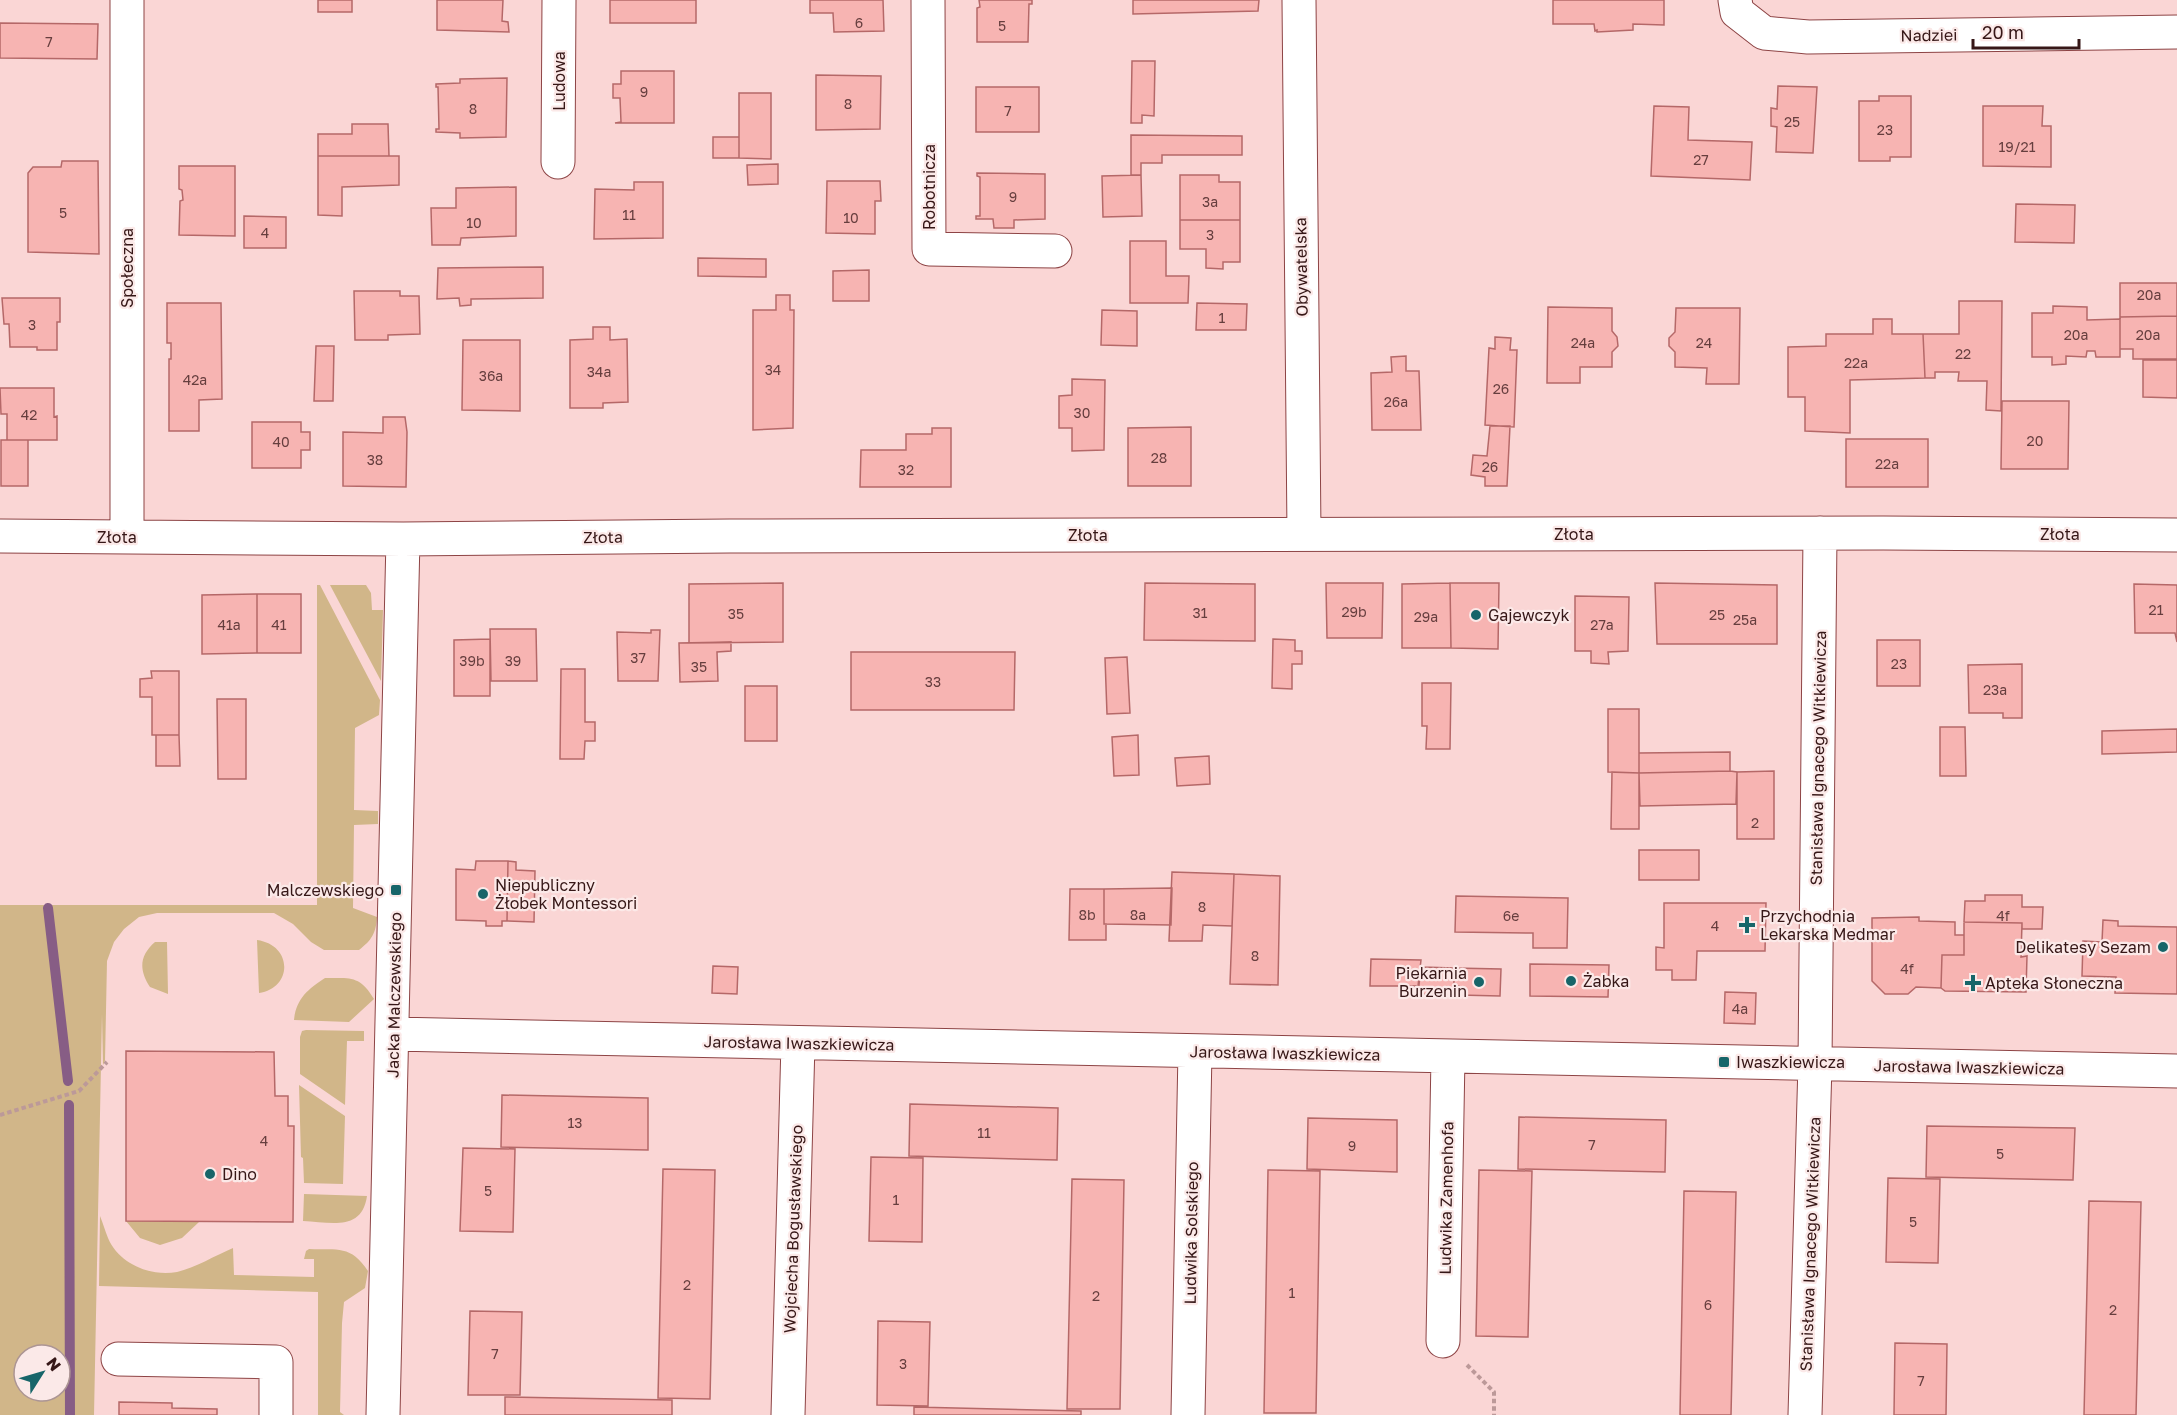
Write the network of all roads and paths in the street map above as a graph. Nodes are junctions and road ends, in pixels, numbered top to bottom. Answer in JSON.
{"nodes":[{"id":1,"x":127,"y":0,"type":"edge"},
{"id":2,"x":559,"y":0,"type":"edge"},
{"id":3,"x":928,"y":0,"type":"edge"},
{"id":4,"x":1299,"y":0,"type":"edge"},
{"id":5,"x":1735,"y":0,"type":"edge"},
{"id":6,"x":2177,"y":32,"type":"edge"},
{"id":7,"x":558,"y":162,"type":"dead end"},
{"id":8,"x":1055,"y":251,"type":"dead end"},
{"id":9,"x":1820,"y":533,"type":"junction"},
{"id":10,"x":1304,"y":534,"type":"junction"},
{"id":11,"x":2177,"y":535,"type":"edge"},
{"id":12,"x":0,"y":536,"type":"edge"},
{"id":13,"x":126,"y":536,"type":"junction"},
{"id":14,"x":403,"y":539,"type":"junction"},
{"id":15,"x":393,"y":1034,"type":"junction"},
{"id":16,"x":798,"y":1043,"type":"junction"},
{"id":17,"x":1195,"y":1051,"type":"junction"},
{"id":18,"x":1448,"y":1056,"type":"junction"},
{"id":19,"x":107,"y":1062,"type":"dead end"},
{"id":20,"x":1815,"y":1064,"type":"junction"},
{"id":21,"x":2177,"y":1071,"type":"edge"},
{"id":22,"x":0,"y":1115,"type":"edge"},
{"id":23,"x":1443,"y":1341,"type":"joint"},
{"id":24,"x":118,"y":1359,"type":"dead end"},
{"id":25,"x":276,"y":1415,"type":"edge"},
{"id":26,"x":383,"y":1415,"type":"edge"},
{"id":27,"x":788,"y":1415,"type":"edge"},
{"id":28,"x":1188,"y":1415,"type":"edge"},
{"id":29,"x":1494,"y":1415,"type":"edge"},
{"id":30,"x":1805,"y":1415,"type":"edge"}],
"edges":[{"from":1,"to":13,"type":"street","name":"Społeczna"},
{"from":2,"to":7,"type":"street","name":"Ludowa"},
{"from":3,"to":8,"type":"street","name":"Robotnicza"},
{"from":4,"to":10,"type":"street","name":"Obywatelska"},
{"from":5,"to":6,"type":"street","name":"Nadziei"},
{"from":9,"to":10,"type":"street","name":"Złota"},
{"from":9,"to":11,"type":"street","name":"Złota"},
{"from":9,"to":20,"type":"street","name":"Stanisława Ignacego Witkiewicza"},
{"from":10,"to":14,"type":"street","name":"Złota"},
{"from":12,"to":13,"type":"street","name":"Złota"},
{"from":13,"to":14,"type":"street","name":"Złota"},
{"from":14,"to":15,"type":"street","name":"Jacka Malczewskiego"},
{"from":15,"to":16,"type":"street","name":"Jarosława Iwaszkiewicza"},
{"from":15,"to":26,"type":"street","name":"Jacka Malczewskiego"},
{"from":16,"to":17,"type":"street","name":"Jarosława Iwaszkiewicza"},
{"from":16,"to":27,"type":"street","name":"Wojciecha Bogusławskiego"},
{"from":17,"to":18,"type":"street","name":"Jarosława Iwaszkiewicza"},
{"from":17,"to":28,"type":"street","name":"Ludwika Solskiego"},
{"from":18,"to":20,"type":"street","name":"Jarosława Iwaszkiewicza"},
{"from":18,"to":23,"type":"street","name":"Ludwika Zamenhofa"},
{"from":19,"to":22,"type":"path"},
{"from":20,"to":21,"type":"street","name":"Jarosława Iwaszkiewicza"},
{"from":20,"to":30,"type":"street","name":"Stanisława Ignacego Witkiewicza"},
{"from":23,"to":29,"type":"path"},
{"from":24,"to":25,"type":"street"}]}
